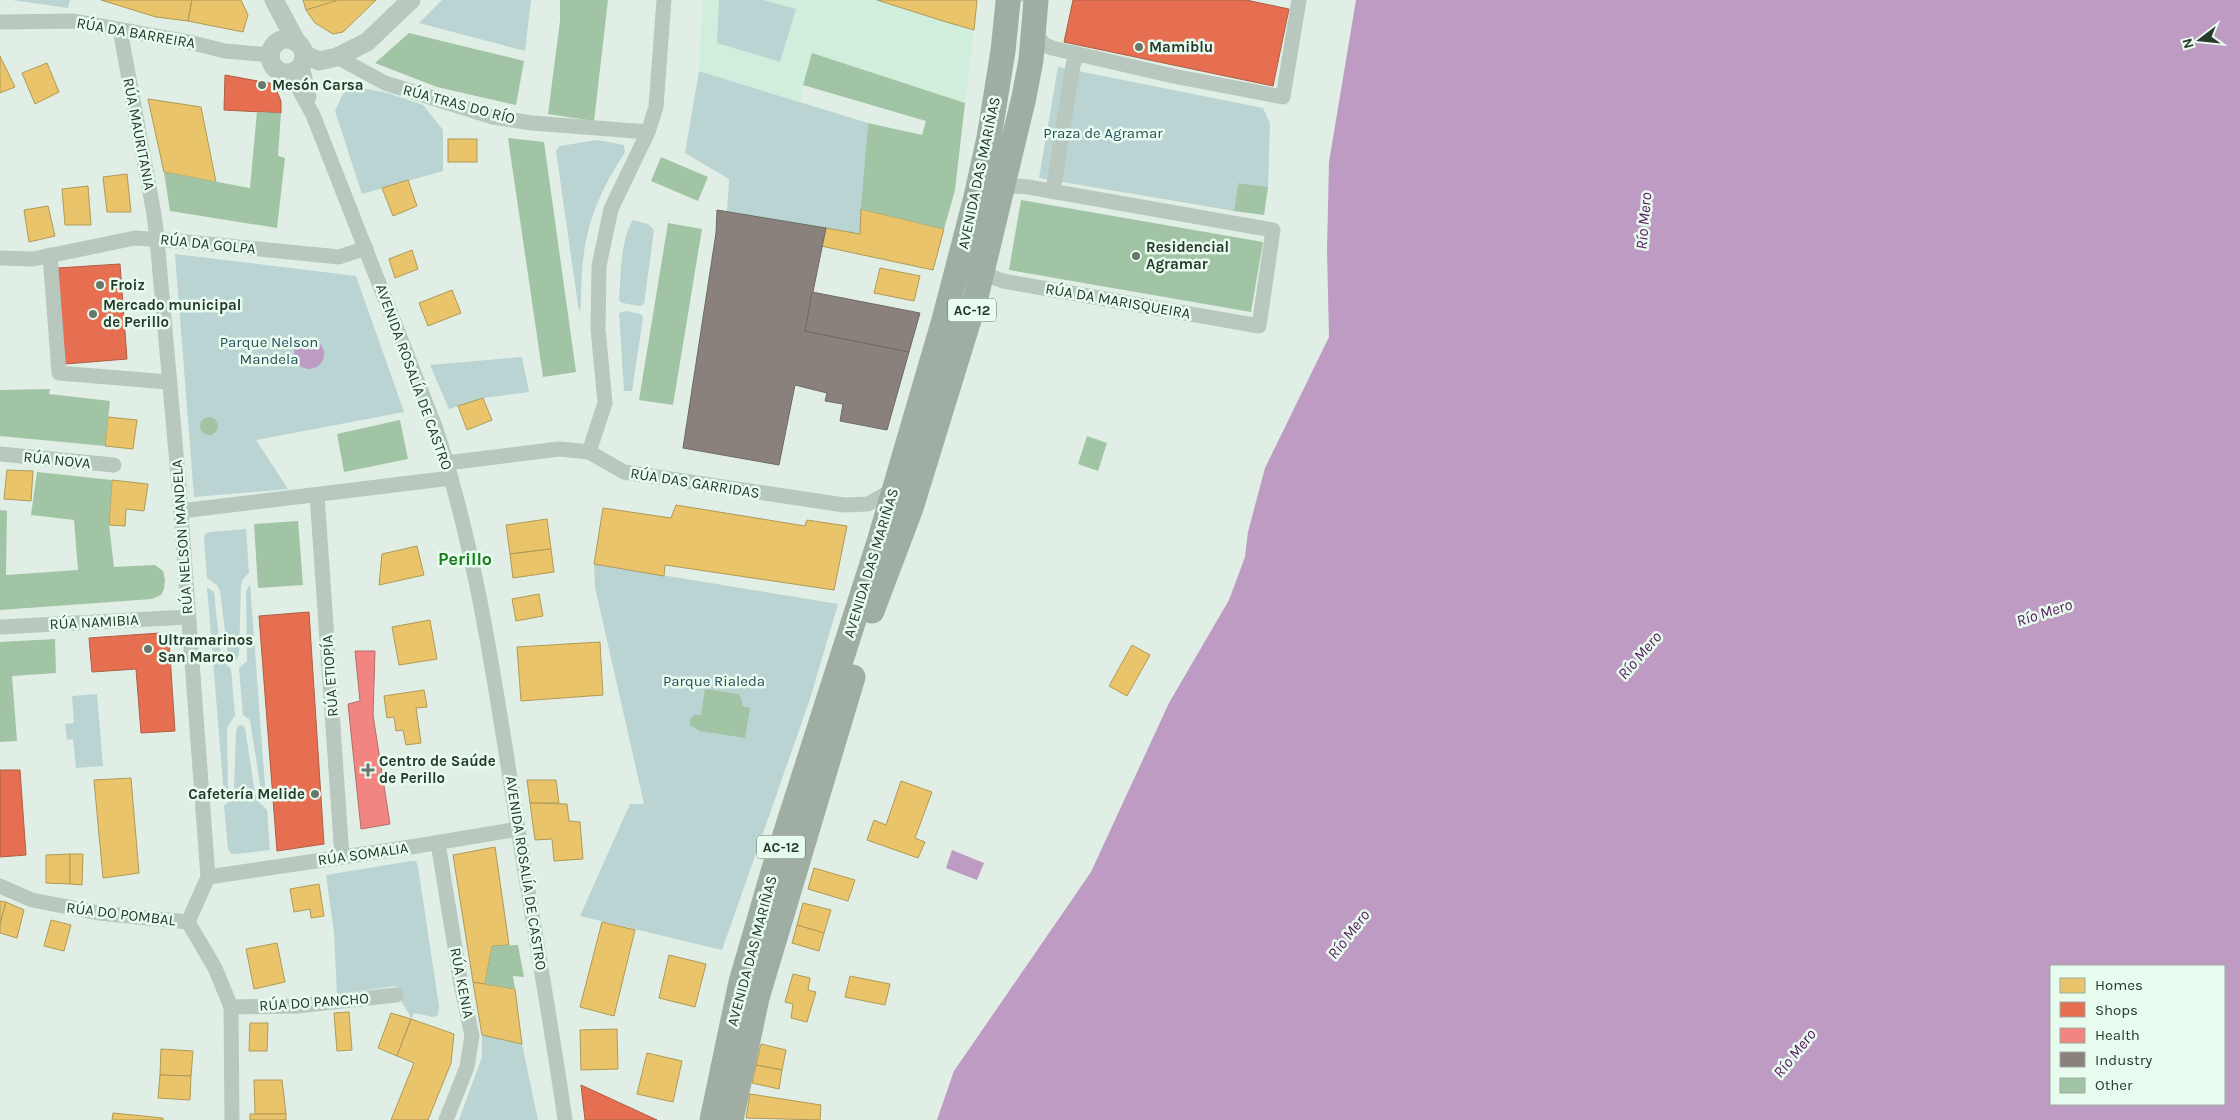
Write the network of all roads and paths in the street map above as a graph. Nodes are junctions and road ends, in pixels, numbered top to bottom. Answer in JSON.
{"nodes":[{"id":1,"x":273,"y":0,"type":"edge"},
{"id":2,"x":410,"y":0,"type":"edge"},
{"id":3,"x":664,"y":0,"type":"edge"},
{"id":4,"x":1300,"y":0,"type":"edge"},
{"id":5,"x":1016,"y":1,"type":"edge"},
{"id":6,"x":0,"y":22,"type":"edge"},
{"id":7,"x":120,"y":30,"type":"junction"},
{"id":8,"x":1034,"y":32,"type":"junction"},
{"id":9,"x":1077,"y":54,"type":"junction"},
{"id":10,"x":291,"y":55,"type":"junction"},
{"id":11,"x":337,"y":57,"type":"junction"},
{"id":12,"x":648,"y":132,"type":"junction"},
{"id":13,"x":1003,"y":189,"type":"junction"},
{"id":14,"x":1054,"y":191,"type":"junction"},
{"id":15,"x":157,"y":239,"type":"junction"},
{"id":16,"x":366,"y":248,"type":"junction"},
{"id":17,"x":50,"y":255,"type":"junction"},
{"id":18,"x":0,"y":258,"type":"edge"},
{"id":19,"x":982,"y":268,"type":"junction"},
{"id":20,"x":168,"y":382,"type":"junction"},
{"id":21,"x":589,"y":452,"type":"junction"},
{"id":22,"x":0,"y":454,"type":"edge"},
{"id":23,"x":114,"y":465,"type":"dead end"},
{"id":24,"x":449,"y":470,"type":"junction"},
{"id":25,"x":886,"y":494,"type":"junction"},
{"id":26,"x":317,"y":495,"type":"junction"},
{"id":27,"x":181,"y":511,"type":"junction"},
{"id":28,"x":866,"y":578,"type":"junction"},
{"id":29,"x":872,"y":611,"type":"junction"},
{"id":30,"x":188,"y":617,"type":"junction"},
{"id":31,"x":0,"y":627,"type":"edge"},
{"id":32,"x":518,"y":829,"type":"junction"},
{"id":33,"x":438,"y":843,"type":"junction"},
{"id":34,"x":342,"y":857,"type":"junction"},
{"id":35,"x":208,"y":877,"type":"junction"},
{"id":36,"x":0,"y":886,"type":"edge"},
{"id":37,"x":188,"y":922,"type":"junction"},
{"id":38,"x":396,"y":995,"type":"dead end"},
{"id":39,"x":231,"y":1007,"type":"junction"},
{"id":40,"x":232,"y":1120,"type":"edge"},
{"id":41,"x":446,"y":1120,"type":"edge"},
{"id":42,"x":565,"y":1120,"type":"edge"},
{"id":43,"x":712,"y":1120,"type":"edge"},
{"id":44,"x":732,"y":1120,"type":"edge"}],
"edges":[{"from":1,"to":10,"type":"street","name":"AVENIDA ROSALÍA DE CASTRO"},
{"from":2,"to":11,"type":"street"},
{"from":3,"to":12,"type":"street"},
{"from":4,"to":9,"type":"street"},
{"from":5,"to":8,"type":"highway","number":"AC-12"},
{"from":5,"to":25,"type":"highway","number":"AC-12"},
{"from":5,"to":28,"type":"highway","name":"AVENIDA DAS MARIÑAS","number":"AC-12"},
{"from":5,"to":29,"type":"highway","name":"AVENIDA DAS MARIÑAS","number":"AC-12"},
{"from":6,"to":7,"type":"street","name":"RÚA DA BARREIRA"},
{"from":7,"to":10,"type":"street","name":"RÚA DA BARREIRA"},
{"from":7,"to":15,"type":"street","name":"RÚA MAURITANIA"},
{"from":8,"to":9,"type":"street"},
{"from":8,"to":13,"type":"highway","number":"AC-12"},
{"from":9,"to":14,"type":"street"},
{"from":10,"to":11,"type":"street"},
{"from":10,"to":16,"type":"street","name":"AVENIDA ROSALÍA DE CASTRO"},
{"from":11,"to":12,"type":"street","name":"RÚA TRAS DO RÍO"},
{"from":12,"to":21,"type":"street"},
{"from":13,"to":14,"type":"street"},
{"from":13,"to":19,"type":"highway","number":"AC-12"},
{"from":14,"to":19,"type":"street","name":"RÚA DA MARISQUEIRA"},
{"from":15,"to":16,"type":"street","name":"RÚA DA GOLPA"},
{"from":15,"to":17,"type":"street","name":"RÚA DA GOLPA"},
{"from":15,"to":20,"type":"street","name":"RÚA NELSON MANDELA"},
{"from":16,"to":24,"type":"street","name":"AVENIDA ROSALÍA DE CASTRO"},
{"from":17,"to":18,"type":"street","name":"RÚA DA GOLPA"},
{"from":17,"to":20,"type":"street"},
{"from":19,"to":29,"type":"highway","number":"AC-12"},
{"from":20,"to":27,"type":"street","name":"RÚA NELSON MANDELA"},
{"from":21,"to":24,"type":"street","name":"RÚA DAS GARRIDAS"},
{"from":21,"to":25,"type":"street","name":"RÚA DAS GARRIDAS"},
{"from":22,"to":23,"type":"street","name":"RÚA NOVA"},
{"from":24,"to":26,"type":"street"},
{"from":24,"to":32,"type":"street","name":"AVENIDA ROSALÍA DE CASTRO"},
{"from":25,"to":28,"type":"highway","number":"AC-12"},
{"from":26,"to":27,"type":"street"},
{"from":26,"to":34,"type":"street","name":"RÚA ETIOPÍA"},
{"from":27,"to":30,"type":"street","name":"RÚA NELSON MANDELA"},
{"from":28,"to":43,"type":"highway","name":"AVENIDA DAS MARIÑAS","number":"AC-12"},
{"from":29,"to":44,"type":"highway","name":"AVENIDA DAS MARIÑAS","number":"AC-12"},
{"from":30,"to":31,"type":"street","name":"RÚA NAMIBIA"},
{"from":30,"to":35,"type":"street","name":"RÚA NELSON MANDELA"},
{"from":32,"to":33,"type":"street","name":"RÚA SOMALIA"},
{"from":32,"to":42,"type":"street","name":"AVENIDA ROSALÍA DE CASTRO"},
{"from":33,"to":34,"type":"street","name":"RÚA SOMALIA"},
{"from":33,"to":41,"type":"street","name":"RÚA KENIA"},
{"from":34,"to":35,"type":"street","name":"RÚA SOMALIA"},
{"from":35,"to":37,"type":"street","name":"RÚA NELSON MANDELA"},
{"from":36,"to":37,"type":"street","name":"RÚA DO POMBAL"},
{"from":37,"to":39,"type":"street","name":"RÚA DO POMBAL"},
{"from":38,"to":39,"type":"street","name":"RÚA DO PANCHO"},
{"from":39,"to":40,"type":"street","name":"RÚA DO POMBAL"}]}
